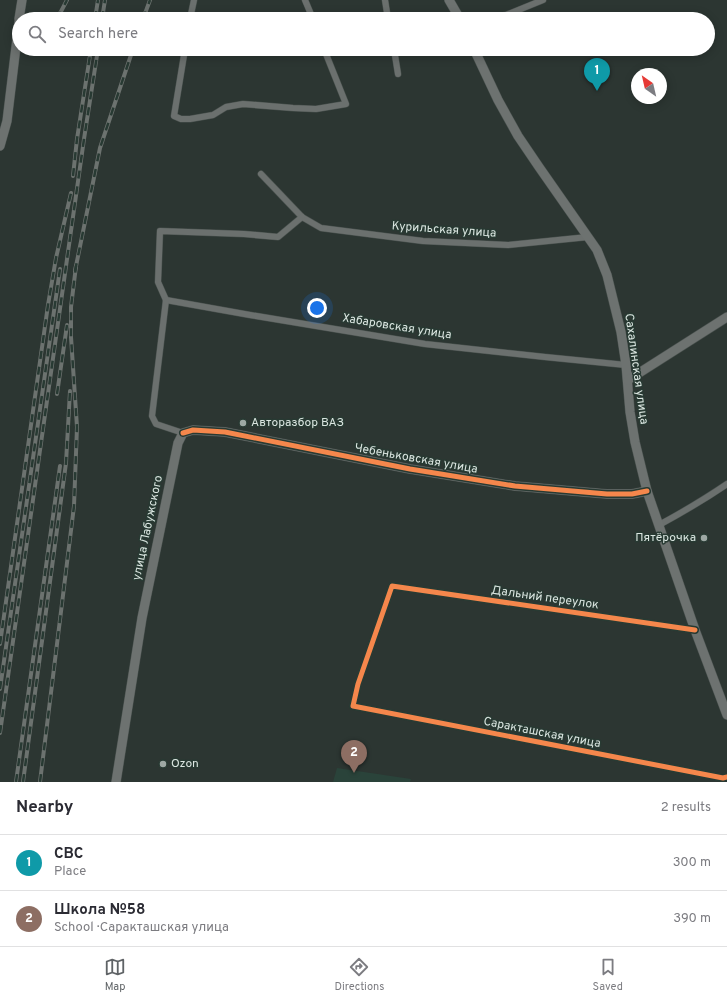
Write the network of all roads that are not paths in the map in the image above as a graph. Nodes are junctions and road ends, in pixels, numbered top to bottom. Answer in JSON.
{"nodes":[{"id":1,"x":22,"y":0,"type":"edge"},
{"id":2,"x":194,"y":0,"type":"edge"},
{"id":3,"x":305,"y":0,"type":"edge"},
{"id":4,"x":385,"y":0,"type":"edge"},
{"id":5,"x":449,"y":0,"type":"edge"},
{"id":6,"x":543,"y":0,"type":"edge"},
{"id":7,"x":20,"y":12,"type":"edge"},
{"id":8,"x":191,"y":12,"type":"edge"},
{"id":9,"x":310,"y":12,"type":"edge"},
{"id":10,"x":387,"y":12,"type":"edge"},
{"id":11,"x":456,"y":12,"type":"edge"},
{"id":12,"x":513,"y":12,"type":"edge"},
{"id":13,"x":15,"y":56,"type":"edge"},
{"id":14,"x":184,"y":56,"type":"edge"},
{"id":15,"x":327,"y":56,"type":"edge"},
{"id":16,"x":395,"y":56,"type":"edge"},
{"id":17,"x":477,"y":56,"type":"edge"},
{"id":18,"x":398,"y":74,"type":"dead end"},
{"id":19,"x":0,"y":144,"type":"edge"},
{"id":20,"x":261,"y":174,"type":"dead end"},
{"id":21,"x":302,"y":217,"type":"junction"},
{"id":22,"x":588,"y":237,"type":"junction"},
{"id":23,"x":166,"y":300,"type":"junction"},
{"id":24,"x":727,"y":317,"type":"edge"},
{"id":25,"x":626,"y":365,"type":"junction"},
{"id":26,"x":628,"y":380,"type":"junction"},
{"id":27,"x":183,"y":433,"type":"junction"},
{"id":28,"x":727,"y":484,"type":"edge"},
{"id":29,"x":647,"y":491,"type":"junction"},
{"id":30,"x":659,"y":525,"type":"junction"},
{"id":31,"x":695,"y":630,"type":"junction"},
{"id":32,"x":353,"y":706,"type":"joint"},
{"id":33,"x":727,"y":715,"type":"edge"},
{"id":34,"x":725,"y":779,"type":"edge"},
{"id":35,"x":116,"y":782,"type":"edge"}],
"edges":[{"from":1,"to":7,"type":"street"},
{"from":2,"to":8,"type":"street"},
{"from":3,"to":9,"type":"street"},
{"from":4,"to":10,"type":"street"},
{"from":5,"to":11,"type":"street"},
{"from":6,"to":12,"type":"street"},
{"from":13,"to":19,"type":"street"},
{"from":14,"to":15,"type":"street"},
{"from":16,"to":18,"type":"street"},
{"from":17,"to":22,"type":"street","name":"Сахалинская улица"},
{"from":20,"to":21,"type":"street","name":"Курильская улица"},
{"from":21,"to":22,"type":"street","name":"Курильская улица"},
{"from":21,"to":23,"type":"street"},
{"from":22,"to":25,"type":"street","name":"Сахалинская улица"},
{"from":23,"to":25,"type":"street","name":"Хабаровская улица"},
{"from":23,"to":27,"type":"street"},
{"from":24,"to":26,"type":"street"},
{"from":25,"to":26,"type":"street","name":"Сахалинская улица"},
{"from":26,"to":29,"type":"street","name":"Сахалинская улица"},
{"from":27,"to":29,"type":"street","name":"Чебеньковская улица"},
{"from":27,"to":35,"type":"street","name":"улица Лабужского"},
{"from":28,"to":30,"type":"street"},
{"from":29,"to":30,"type":"street","name":"Сахалинская улица"},
{"from":30,"to":31,"type":"street","name":"Сахалинская улица"},
{"from":31,"to":32,"type":"street","name":"Дальний переулок"},
{"from":31,"to":33,"type":"street","name":"Сахалинская улица"},
{"from":32,"to":34,"type":"street","name":"Саракташская улица"}]}
